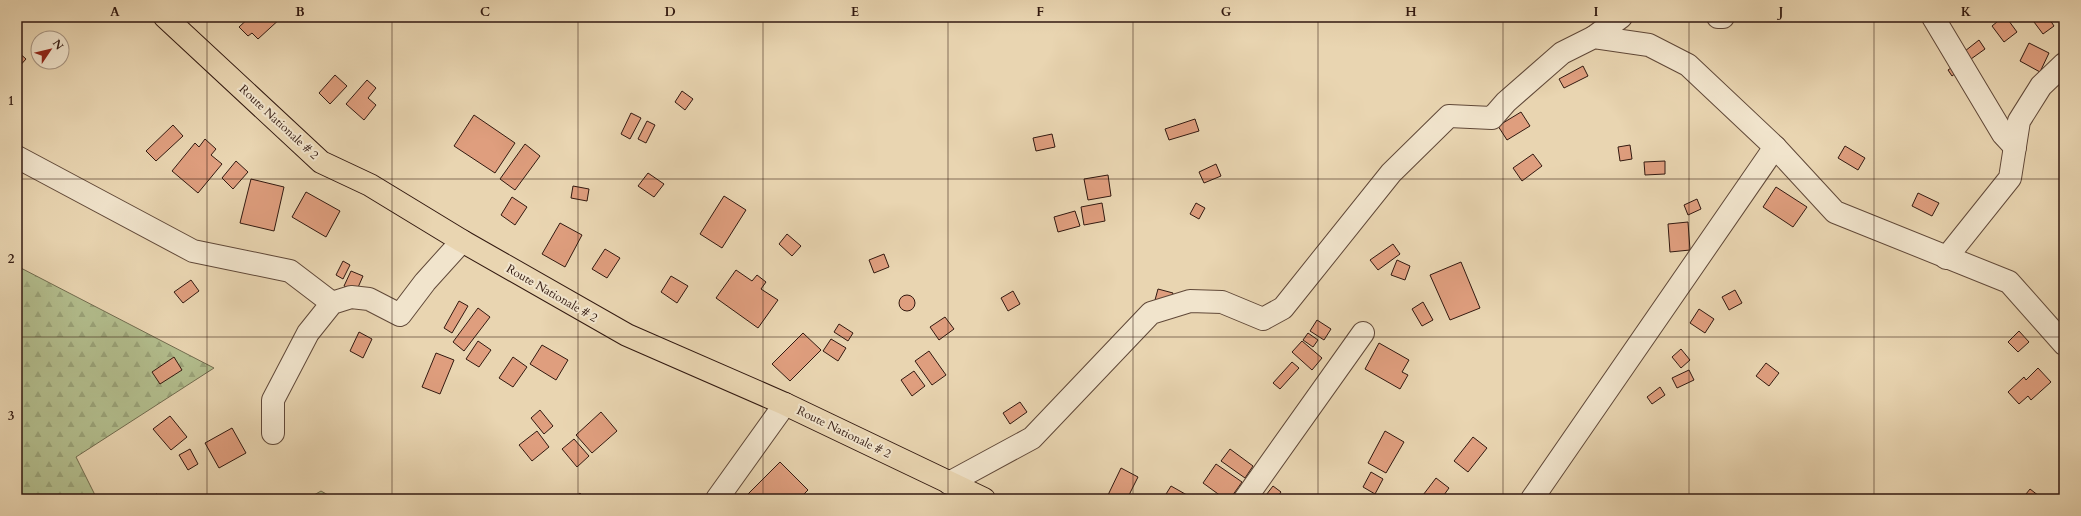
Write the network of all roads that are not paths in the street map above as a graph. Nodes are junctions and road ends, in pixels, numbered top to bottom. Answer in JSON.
{"nodes":[{"id":1,"x":165,"y":17,"type":"edge"},
{"id":2,"x":1621,"y":17,"type":"edge"},
{"id":3,"x":1718,"y":17,"type":"edge"},
{"id":4,"x":1724,"y":17,"type":"edge"},
{"id":5,"x":1933,"y":17,"type":"edge"},
{"id":6,"x":1594,"y":37,"type":"junction"},
{"id":7,"x":2064,"y":64,"type":"edge"},
{"id":8,"x":1775,"y":147,"type":"junction"},
{"id":9,"x":2015,"y":147,"type":"junction"},
{"id":10,"x":17,"y":157,"type":"edge"},
{"id":11,"x":462,"y":241,"type":"junction"},
{"id":12,"x":1946,"y":258,"type":"junction"},
{"id":13,"x":332,"y":303,"type":"junction"},
{"id":14,"x":1363,"y":333,"type":"dead end"},
{"id":15,"x":2064,"y":344,"type":"edge"},
{"id":16,"x":785,"y":404,"type":"junction"},
{"id":17,"x":273,"y":433,"type":"dead end"},
{"id":18,"x":950,"y":483,"type":"junction"},
{"id":19,"x":716,"y":499,"type":"edge"},
{"id":20,"x":984,"y":499,"type":"edge"},
{"id":21,"x":1244,"y":499,"type":"edge"},
{"id":22,"x":1532,"y":499,"type":"edge"}],
"edges":[{"from":1,"to":11,"type":"main road","name":"Route Nationale # 2"},
{"from":2,"to":6,"type":"street"},
{"from":3,"to":4,"type":"street"},
{"from":5,"to":9,"type":"street"},
{"from":6,"to":8,"type":"street"},
{"from":6,"to":18,"type":"street"},
{"from":7,"to":9,"type":"street"},
{"from":8,"to":12,"type":"street"},
{"from":8,"to":22,"type":"street"},
{"from":9,"to":12,"type":"street"},
{"from":10,"to":13,"type":"street"},
{"from":11,"to":13,"type":"street"},
{"from":11,"to":16,"type":"main road","name":"Route Nationale # 2"},
{"from":12,"to":15,"type":"street"},
{"from":13,"to":17,"type":"street"},
{"from":14,"to":21,"type":"street"},
{"from":16,"to":18,"type":"main road","name":"Route Nationale # 2"},
{"from":16,"to":19,"type":"street"},
{"from":18,"to":20,"type":"main road","name":"Route Nationale # 2"}]}
